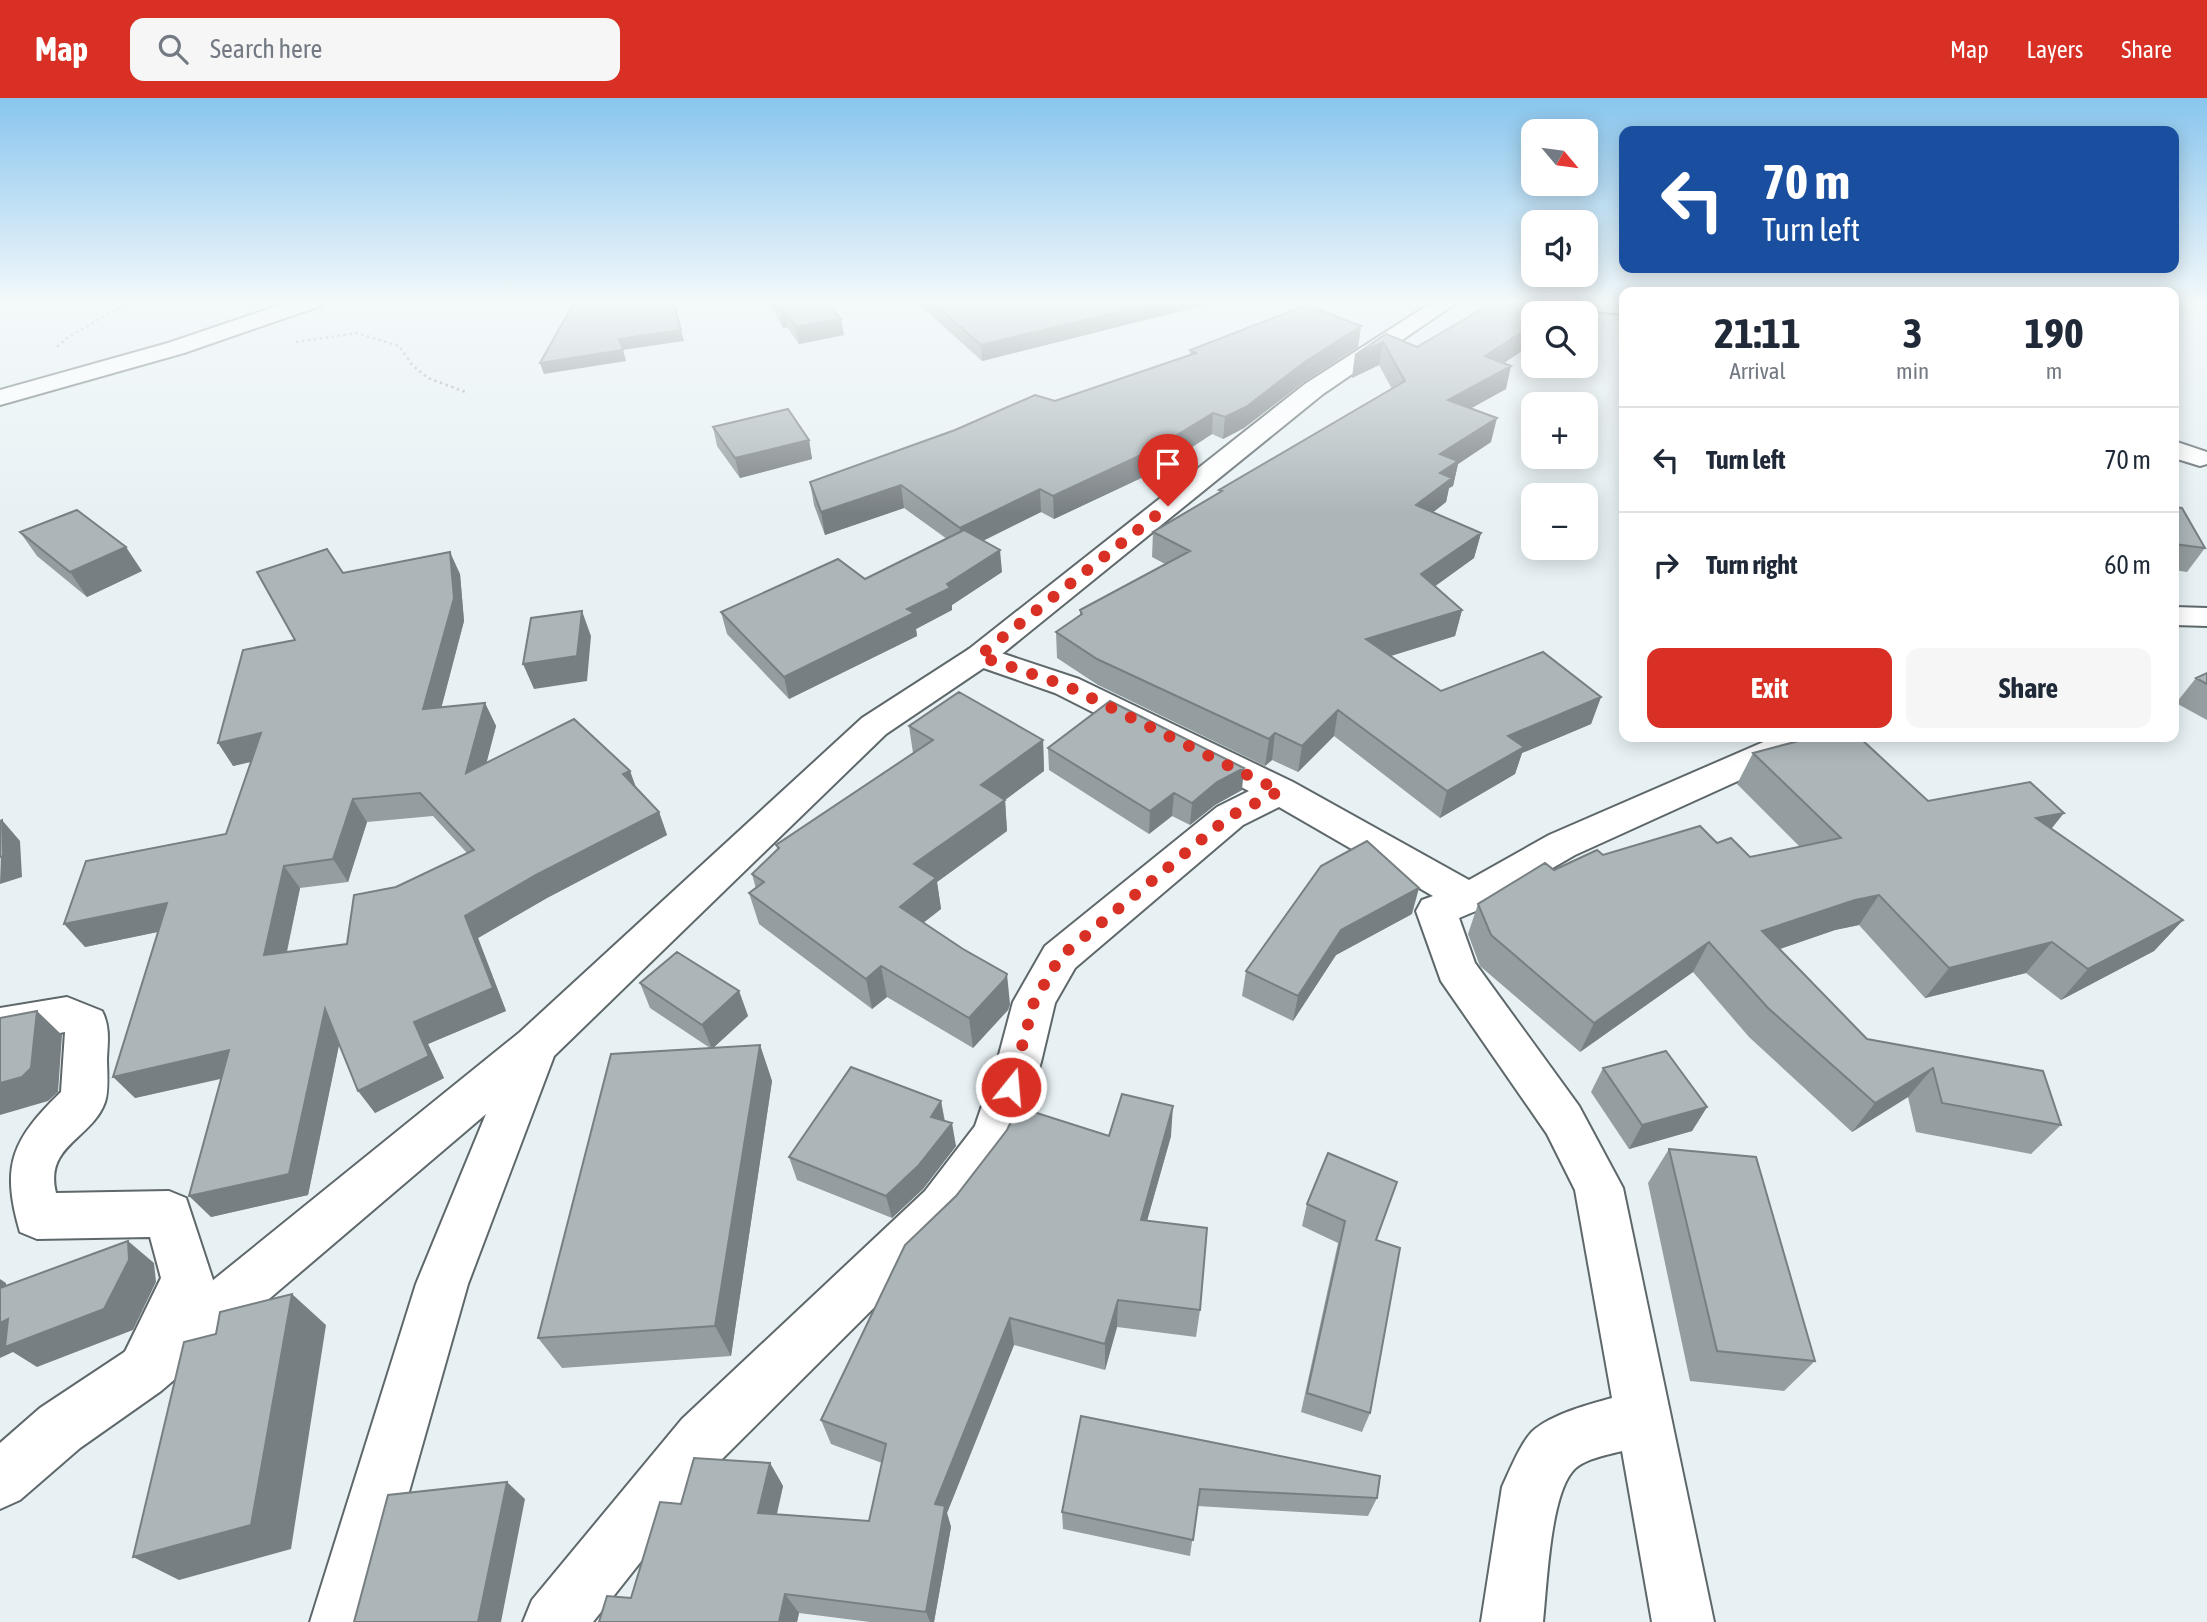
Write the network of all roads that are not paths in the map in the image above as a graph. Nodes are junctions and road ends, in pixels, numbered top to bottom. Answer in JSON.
{"nodes":[{"id":1,"x":90,"y":372,"type":"edge"},
{"id":2,"x":1340,"y":372,"type":"edge"},
{"id":3,"x":0,"y":398,"type":"edge"},
{"id":4,"x":2179,"y":451,"type":"edge"},
{"id":5,"x":2200,"y":458,"type":"dead end"},
{"id":6,"x":2179,"y":616,"type":"edge"},
{"id":7,"x":2207,"y":617,"type":"edge"},
{"id":8,"x":979,"y":656,"type":"junction"},
{"id":9,"x":1794,"y":742,"type":"edge"},
{"id":10,"x":1280,"y":791,"type":"junction"},
{"id":11,"x":1469,"y":898,"type":"junction"},
{"id":12,"x":0,"y":1026,"type":"edge"},
{"id":13,"x":536,"y":1045,"type":"junction"},
{"id":14,"x":142,"y":1372,"type":"junction"},
{"id":15,"x":1643,"y":1417,"type":"junction"},
{"id":16,"x":0,"y":1480,"type":"edge"},
{"id":17,"x":341,"y":1622,"type":"edge"},
{"id":18,"x":554,"y":1622,"type":"edge"},
{"id":19,"x":1512,"y":1622,"type":"edge"},
{"id":20,"x":1683,"y":1622,"type":"edge"}],
"edges":[{"from":1,"to":3,"type":"street"},
{"from":2,"to":8,"type":"street"},
{"from":4,"to":5,"type":"street"},
{"from":6,"to":7,"type":"street"},
{"from":8,"to":10,"type":"street"},
{"from":8,"to":13,"type":"street"},
{"from":9,"to":11,"type":"street"},
{"from":10,"to":11,"type":"street"},
{"from":10,"to":18,"type":"street"},
{"from":11,"to":15,"type":"street"},
{"from":12,"to":14,"type":"street"},
{"from":13,"to":14,"type":"street"},
{"from":13,"to":17,"type":"street"},
{"from":14,"to":16,"type":"street"},
{"from":15,"to":19,"type":"street"},
{"from":15,"to":20,"type":"street"}]}
